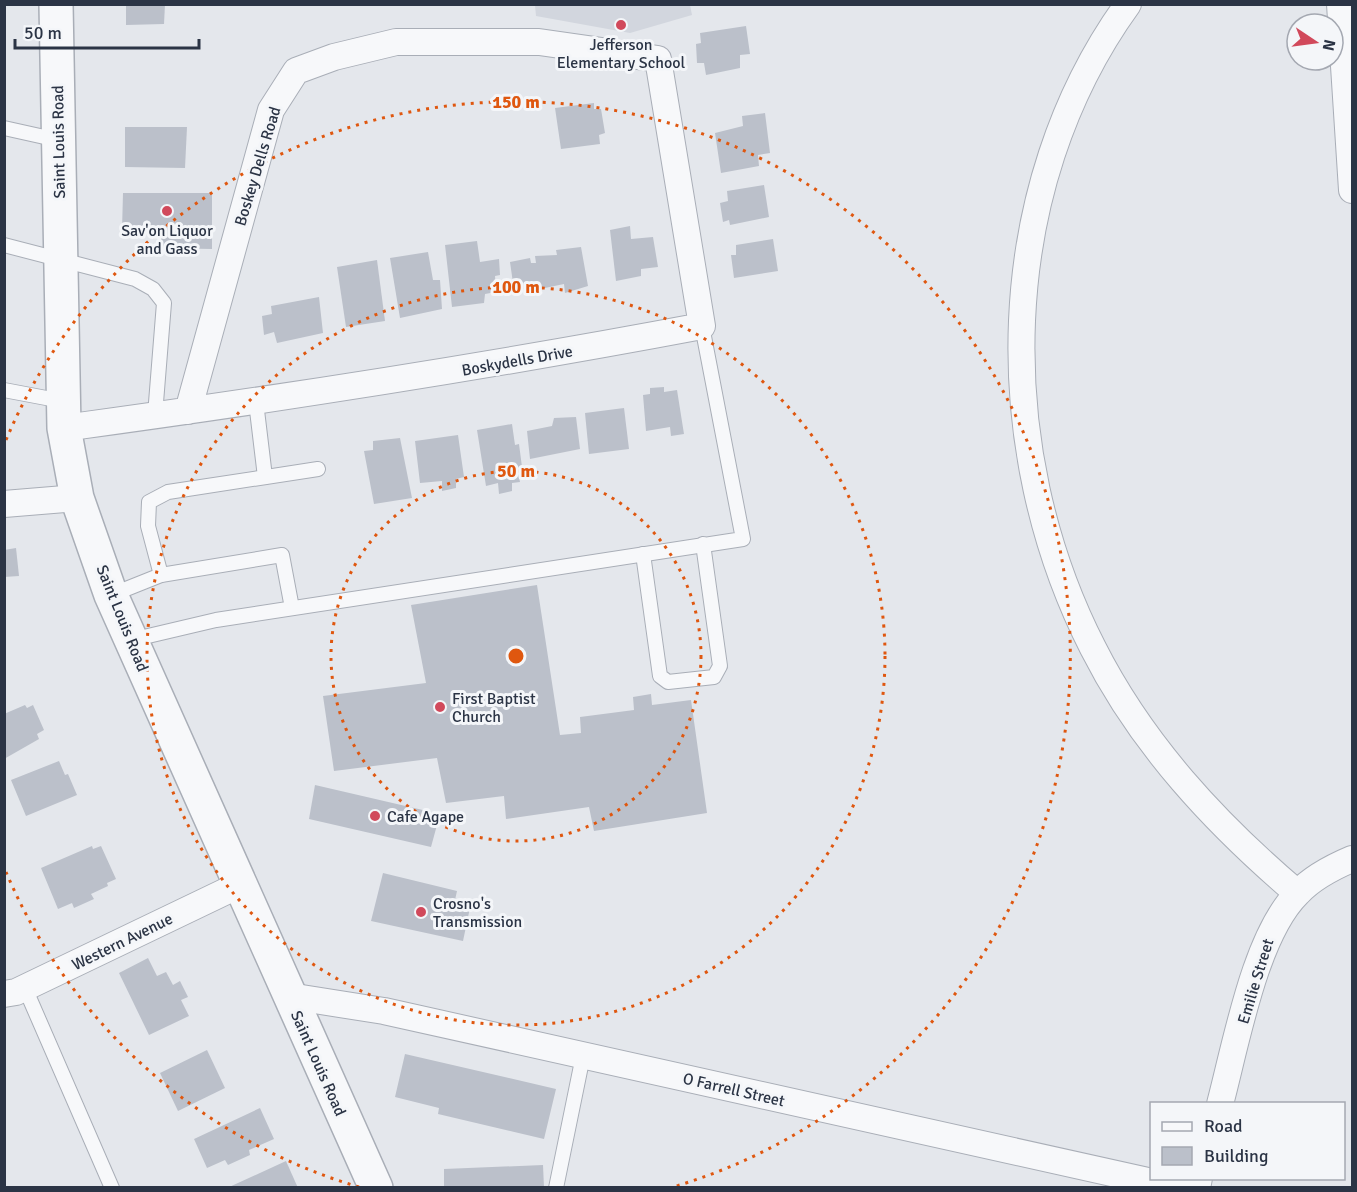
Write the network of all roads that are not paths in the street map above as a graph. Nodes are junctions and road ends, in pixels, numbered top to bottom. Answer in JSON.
{"nodes":[{"id":1,"x":56,"y":4,"type":"edge"},
{"id":2,"x":1128,"y":4,"type":"edge"},
{"id":3,"x":1340,"y":4,"type":"edge"},
{"id":4,"x":4,"y":128,"type":"edge"},
{"id":5,"x":58,"y":140,"type":"junction"},
{"id":6,"x":1353,"y":190,"type":"edge"},
{"id":7,"x":4,"y":245,"type":"edge"},
{"id":8,"x":59,"y":257,"type":"junction"},
{"id":9,"x":702,"y":326,"type":"junction"},
{"id":10,"x":4,"y":390,"type":"edge"},
{"id":11,"x":256,"y":402,"type":"junction"},
{"id":12,"x":188,"y":411,"type":"junction"},
{"id":13,"x":63,"y":414,"type":"junction"},
{"id":14,"x":155,"y":415,"type":"junction"},
{"id":15,"x":318,"y":469,"type":"dead end"},
{"id":16,"x":265,"y":477,"type":"junction"},
{"id":17,"x":77,"y":498,"type":"junction"},
{"id":18,"x":4,"y":504,"type":"edge"},
{"id":19,"x":703,"y":544,"type":"junction"},
{"id":20,"x":644,"y":554,"type":"junction"},
{"id":21,"x":161,"y":575,"type":"junction"},
{"id":22,"x":111,"y":595,"type":"junction"},
{"id":23,"x":292,"y":608,"type":"junction"},
{"id":24,"x":131,"y":640,"type":"junction"},
{"id":25,"x":1353,"y":859,"type":"edge"},
{"id":26,"x":239,"y":885,"type":"junction"},
{"id":27,"x":1297,"y":893,"type":"junction"},
{"id":28,"x":15,"y":991,"type":"edge"},
{"id":29,"x":289,"y":996,"type":"junction"},
{"id":30,"x":584,"y":1056,"type":"junction"},
{"id":31,"x":1221,"y":1102,"type":"edge"},
{"id":32,"x":112,"y":1188,"type":"edge"},
{"id":33,"x":376,"y":1188,"type":"edge"},
{"id":34,"x":556,"y":1188,"type":"edge"},
{"id":35,"x":1179,"y":1188,"type":"edge"}],
"edges":[{"from":1,"to":5,"type":"street","name":"Saint Louis Road"},
{"from":2,"to":27,"type":"street"},
{"from":3,"to":6,"type":"street"},
{"from":4,"to":5,"type":"lane"},
{"from":5,"to":8,"type":"street","name":"Saint Louis Road"},
{"from":7,"to":8,"type":"lane"},
{"from":8,"to":13,"type":"street","name":"Saint Louis Road"},
{"from":8,"to":14,"type":"lane"},
{"from":9,"to":11,"type":"street","name":"Boskydells Drive"},
{"from":9,"to":12,"type":"street","name":"Boskey Dells Road"},
{"from":9,"to":19,"type":"lane"},
{"from":10,"to":13,"type":"lane"},
{"from":11,"to":12,"type":"street","name":"Boskydells Drive"},
{"from":11,"to":16,"type":"lane"},
{"from":12,"to":14,"type":"street","name":"Boskydells Drive"},
{"from":13,"to":14,"type":"street","name":"Boskydells Drive"},
{"from":13,"to":17,"type":"street","name":"Saint Louis Road"},
{"from":15,"to":16,"type":"lane"},
{"from":16,"to":21,"type":"lane"},
{"from":17,"to":18,"type":"street"},
{"from":17,"to":22,"type":"street","name":"Saint Louis Road"},
{"from":19,"to":20,"type":"lane"},
{"from":19,"to":20,"type":"lane"},
{"from":20,"to":23,"type":"lane"},
{"from":21,"to":22,"type":"lane"},
{"from":21,"to":23,"type":"lane"},
{"from":22,"to":24,"type":"street","name":"Saint Louis Road"},
{"from":23,"to":24,"type":"lane"},
{"from":24,"to":26,"type":"street","name":"Saint Louis Road"},
{"from":25,"to":27,"type":"street","name":"Emilie Street"},
{"from":26,"to":28,"type":"street","name":"Western Avenue"},
{"from":26,"to":29,"type":"street","name":"Saint Louis Road"},
{"from":27,"to":31,"type":"street","name":"Emilie Street"},
{"from":28,"to":32,"type":"lane"},
{"from":29,"to":30,"type":"street","name":"O Farrell Street"},
{"from":29,"to":33,"type":"street","name":"Saint Louis Road"},
{"from":30,"to":34,"type":"lane"},
{"from":30,"to":35,"type":"street","name":"O Farrell Street"}]}
